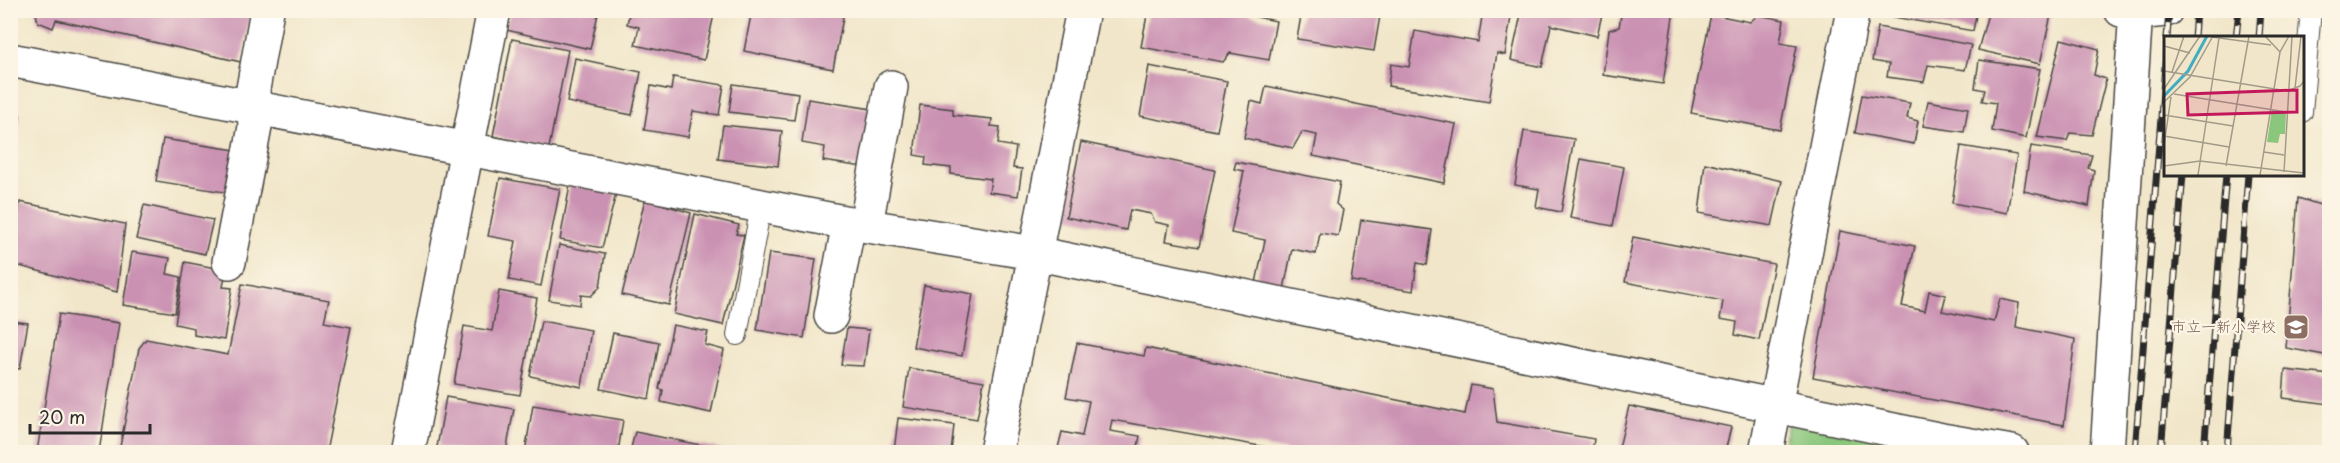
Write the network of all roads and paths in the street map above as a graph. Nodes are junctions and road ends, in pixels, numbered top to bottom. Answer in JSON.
{"nodes":[{"id":1,"x":267,"y":10,"type":"edge"},
{"id":2,"x":494,"y":10,"type":"edge"},
{"id":3,"x":1083,"y":10,"type":"edge"},
{"id":4,"x":1853,"y":10,"type":"edge"},
{"id":5,"x":2311,"y":10,"type":"edge"},
{"id":6,"x":2140,"y":11,"type":"edge"},
{"id":7,"x":10,"y":60,"type":"edge"},
{"id":8,"x":891,"y":87,"type":"dead end"},
{"id":9,"x":2304,"y":89,"type":"edge"},
{"id":10,"x":254,"y":109,"type":"junction"},
{"id":11,"x":466,"y":147,"type":"junction"},
{"id":12,"x":761,"y":206,"type":"junction"},
{"id":13,"x":857,"y":224,"type":"junction"},
{"id":14,"x":1034,"y":253,"type":"junction"},
{"id":15,"x":229,"y":262,"type":"dead end"},
{"id":16,"x":831,"y":316,"type":"dead end"},
{"id":17,"x":737,"y":335,"type":"dead end"},
{"id":18,"x":1775,"y":406,"type":"junction"},
{"id":19,"x":408,"y":453,"type":"edge"},
{"id":20,"x":996,"y":453,"type":"edge"},
{"id":21,"x":1767,"y":453,"type":"edge"},
{"id":22,"x":2012,"y":453,"type":"edge"},
{"id":23,"x":2107,"y":453,"type":"edge"}],
"edges":[{"from":1,"to":10,"type":"street"},
{"from":2,"to":11,"type":"street"},
{"from":3,"to":14,"type":"street"},
{"from":4,"to":18,"type":"street"},
{"from":5,"to":9,"type":"lane"},
{"from":6,"to":23,"type":"street"},
{"from":7,"to":10,"type":"street"},
{"from":8,"to":13,"type":"street"},
{"from":10,"to":11,"type":"street"},
{"from":10,"to":15,"type":"street"},
{"from":11,"to":12,"type":"street"},
{"from":11,"to":19,"type":"street"},
{"from":12,"to":13,"type":"street"},
{"from":12,"to":17,"type":"lane"},
{"from":13,"to":14,"type":"street"},
{"from":13,"to":16,"type":"street"},
{"from":14,"to":18,"type":"street"},
{"from":14,"to":20,"type":"street"},
{"from":18,"to":21,"type":"street"},
{"from":18,"to":22,"type":"street"}]}
